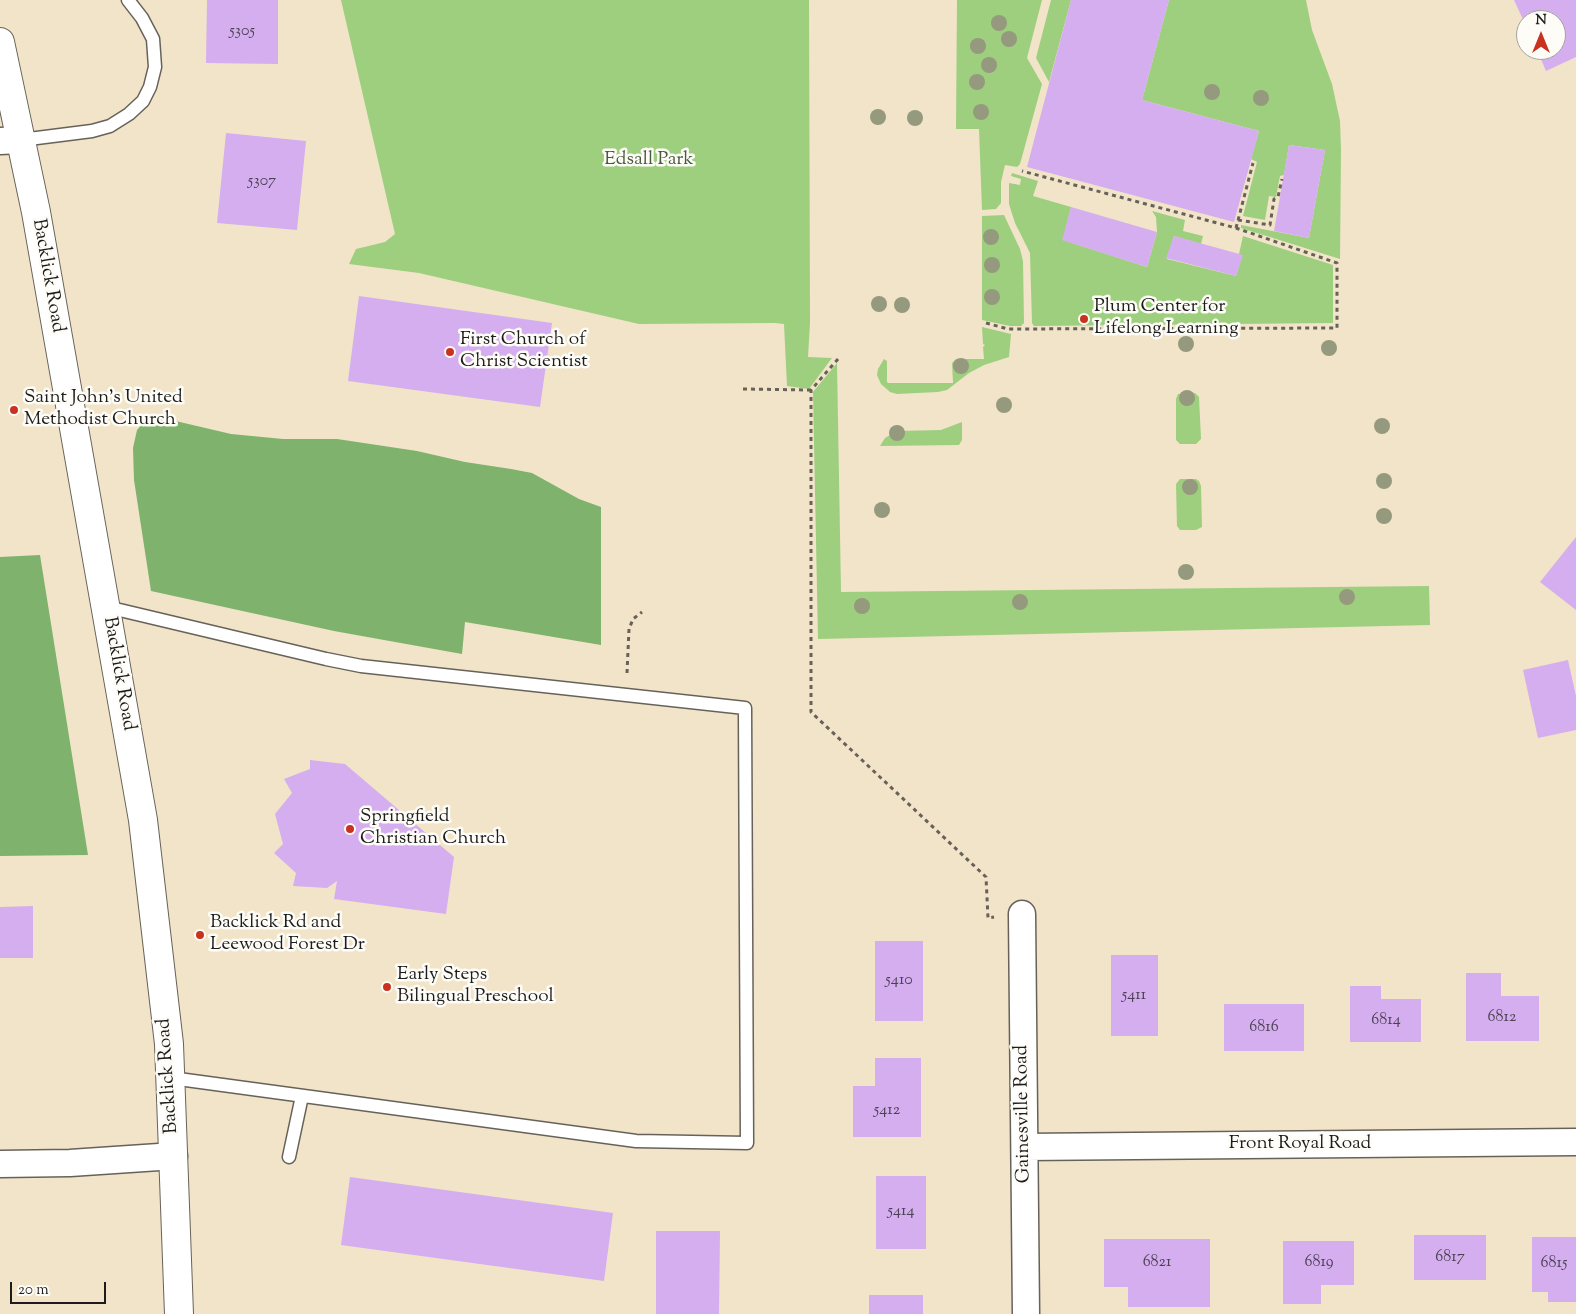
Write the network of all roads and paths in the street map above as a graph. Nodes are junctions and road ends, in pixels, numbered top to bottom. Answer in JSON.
{"nodes":[{"id":1,"x":128,"y":0,"type":"edge"},
{"id":2,"x":0,"y":42,"type":"edge"},
{"id":3,"x":11,"y":140,"type":"edge"},
{"id":4,"x":1253,"y":163,"type":"dead end"},
{"id":5,"x":1022,"y":171,"type":"dead end"},
{"id":6,"x":1282,"y":179,"type":"dead end"},
{"id":7,"x":1238,"y":220,"type":"junction"},
{"id":8,"x":1236,"y":228,"type":"junction"},
{"id":9,"x":986,"y":323,"type":"dead end"},
{"id":10,"x":838,"y":359,"type":"dead end"},
{"id":11,"x":743,"y":389,"type":"dead end"},
{"id":12,"x":811,"y":390,"type":"junction"},
{"id":13,"x":106,"y":607,"type":"junction"},
{"id":14,"x":642,"y":612,"type":"dead end"},
{"id":15,"x":626,"y":694,"type":"junction"},
{"id":16,"x":1022,"y":914,"type":"joint"},
{"id":17,"x":171,"y":1078,"type":"junction"},
{"id":18,"x":302,"y":1096,"type":"junction"},
{"id":19,"x":1576,"y":1142,"type":"edge"},
{"id":20,"x":1025,"y":1147,"type":"junction"},
{"id":21,"x":174,"y":1156,"type":"junction"},
{"id":22,"x":289,"y":1157,"type":"dead end"},
{"id":23,"x":0,"y":1164,"type":"edge"},
{"id":24,"x":178,"y":1314,"type":"edge"},
{"id":25,"x":1026,"y":1314,"type":"edge"}],
"edges":[{"from":1,"to":3,"type":"lane"},
{"from":2,"to":3,"type":"main road","name":"Backlick Road"},
{"from":3,"to":13,"type":"main road","name":"Backlick Road"},
{"from":4,"to":7,"type":"path"},
{"from":5,"to":8,"type":"path"},
{"from":6,"to":7,"type":"path"},
{"from":7,"to":8,"type":"path"},
{"from":8,"to":9,"type":"path"},
{"from":10,"to":12,"type":"path"},
{"from":11,"to":12,"type":"path"},
{"from":12,"to":16,"type":"path"},
{"from":13,"to":15,"type":"lane"},
{"from":13,"to":17,"type":"main road","name":"Backlick Road"},
{"from":14,"to":15,"type":"path"},
{"from":15,"to":18,"type":"lane"},
{"from":16,"to":20,"type":"street","name":"Gainesville Road"},
{"from":17,"to":18,"type":"lane"},
{"from":17,"to":21,"type":"main road","name":"Backlick Road"},
{"from":18,"to":22,"type":"lane"},
{"from":19,"to":20,"type":"street","name":"Front Royal Road"},
{"from":20,"to":25,"type":"street","name":"Gainesville Road"},
{"from":21,"to":23,"type":"street"},
{"from":21,"to":24,"type":"main road","name":"Backlick Road"}]}
